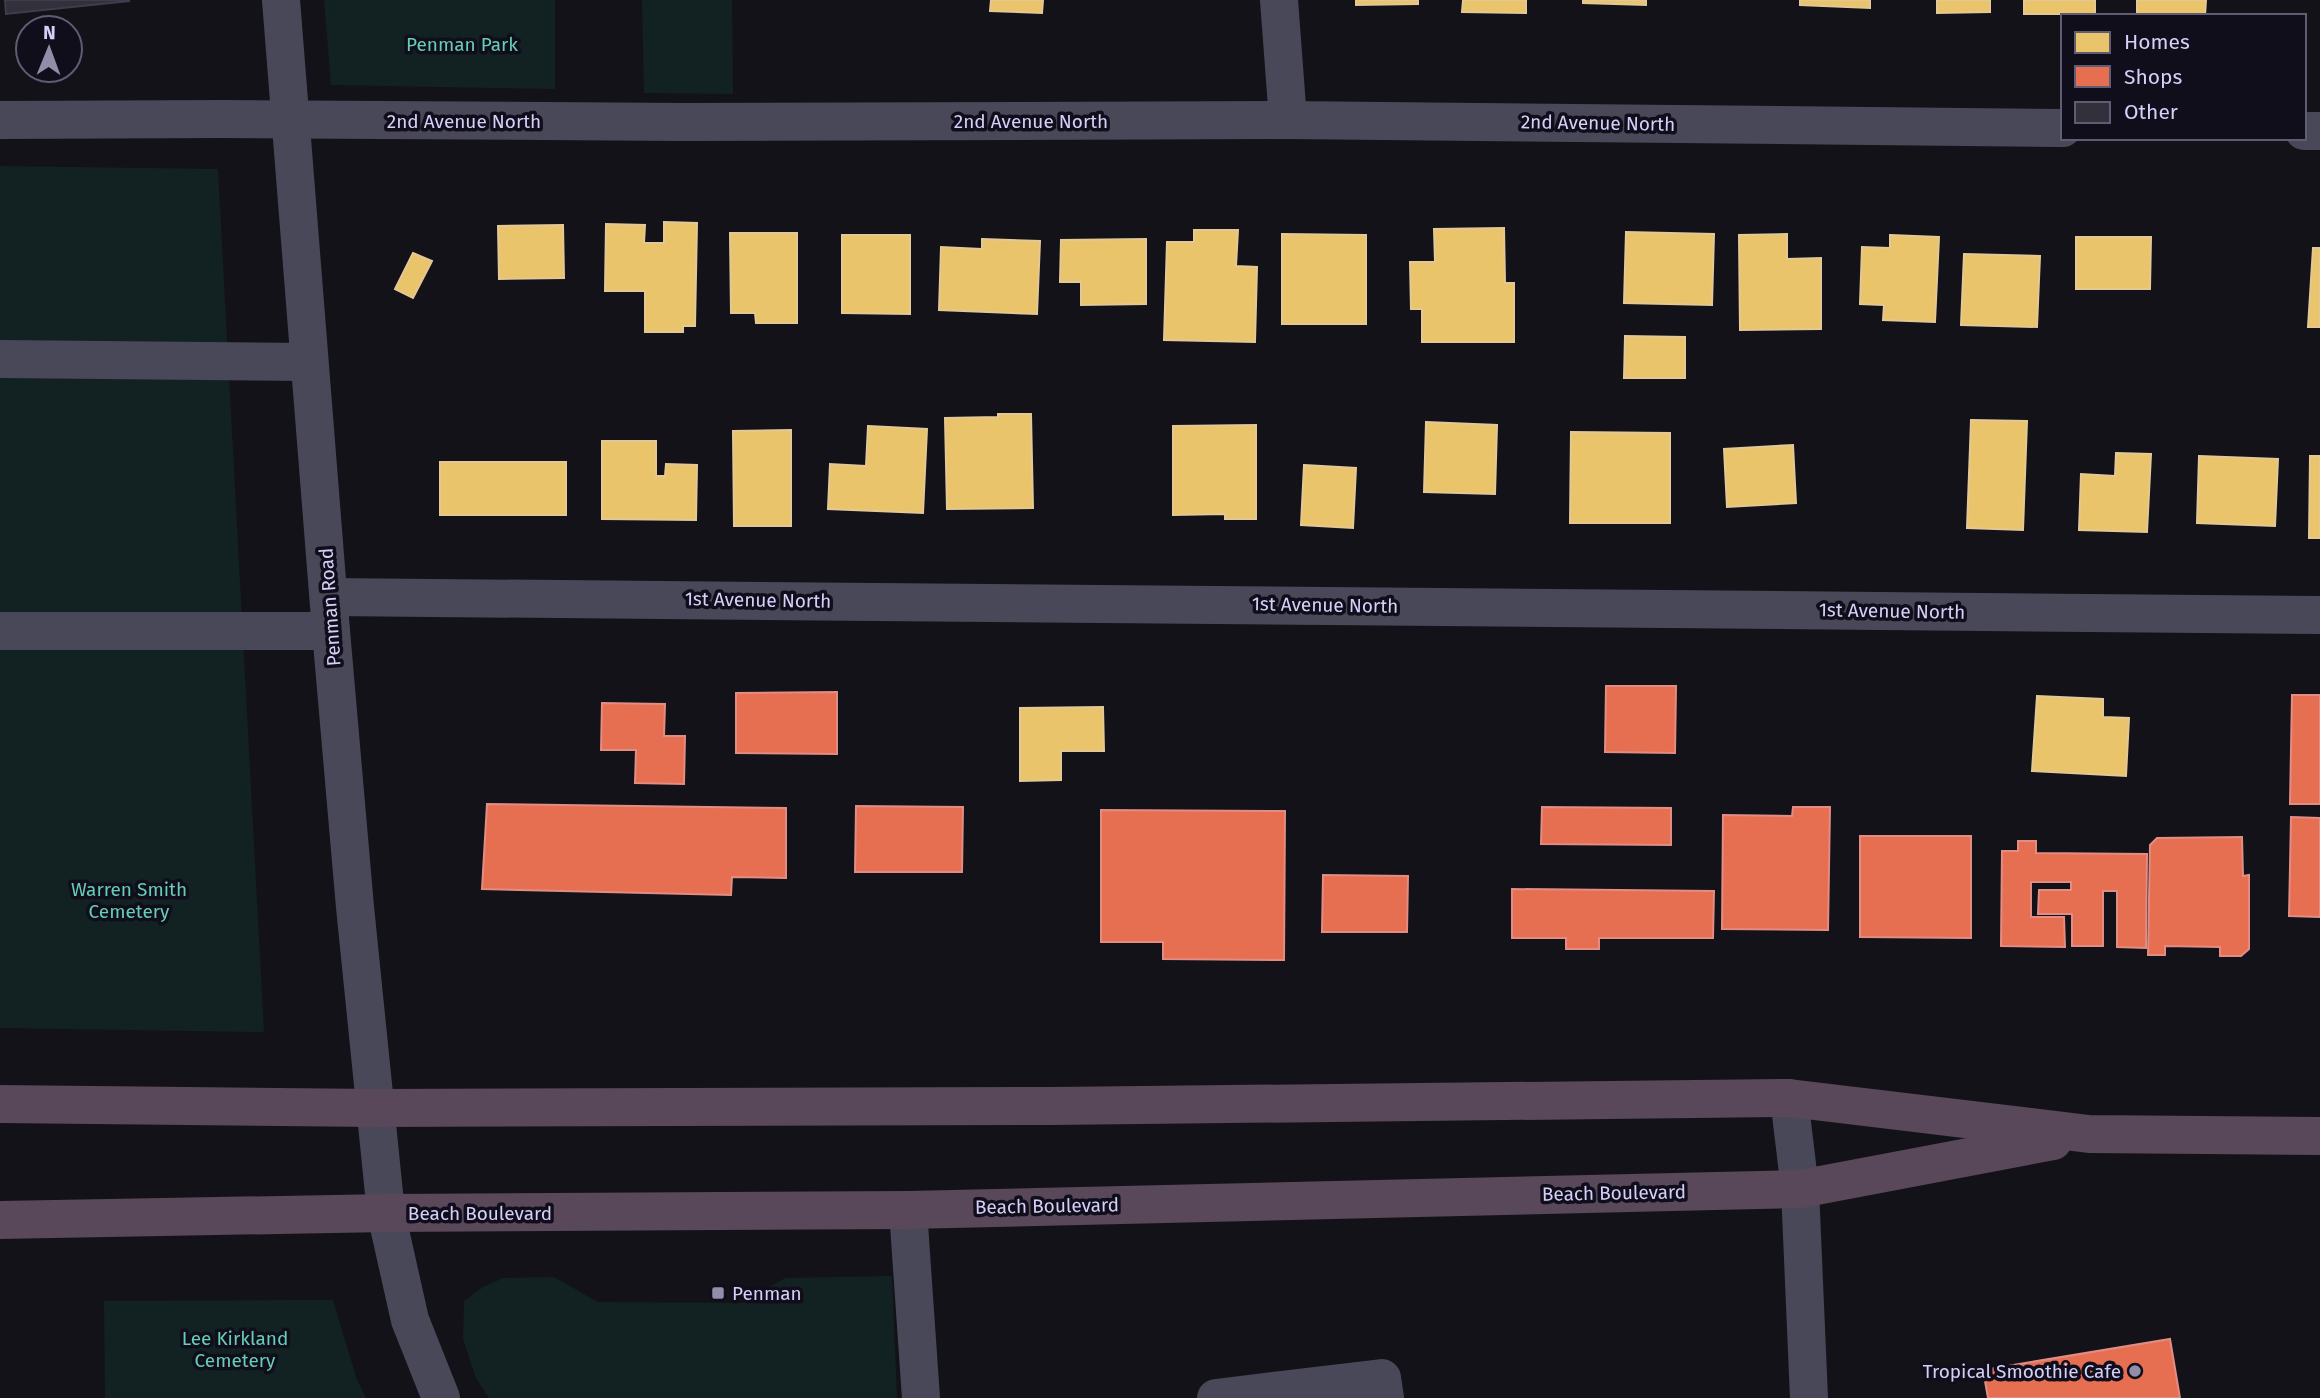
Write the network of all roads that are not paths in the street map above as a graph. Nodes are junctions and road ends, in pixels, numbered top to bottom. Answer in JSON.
{"nodes":[{"id":1,"x":281,"y":0,"type":"edge"},
{"id":2,"x":1279,"y":0,"type":"edge"},
{"id":3,"x":0,"y":120,"type":"edge"},
{"id":4,"x":291,"y":120,"type":"junction"},
{"id":5,"x":1288,"y":120,"type":"junction"},
{"id":6,"x":2061,"y":128,"type":"edge"},
{"id":7,"x":0,"y":359,"type":"edge"},
{"id":8,"x":309,"y":362,"type":"junction"},
{"id":9,"x":330,"y":614,"type":"junction"},
{"id":10,"x":2320,"y":615,"type":"edge"},
{"id":11,"x":0,"y":631,"type":"edge"},
{"id":12,"x":1789,"y":1098,"type":"junction"},
{"id":13,"x":0,"y":1104,"type":"edge"},
{"id":14,"x":375,"y":1108,"type":"junction"},
{"id":15,"x":2089,"y":1134,"type":"junction"},
{"id":16,"x":2320,"y":1136,"type":"edge"},
{"id":17,"x":1800,"y":1189,"type":"junction"},
{"id":18,"x":908,"y":1210,"type":"junction"},
{"id":19,"x":386,"y":1213,"type":"junction"},
{"id":20,"x":0,"y":1220,"type":"edge"},
{"id":21,"x":441,"y":1398,"type":"edge"},
{"id":22,"x":921,"y":1398,"type":"edge"},
{"id":23,"x":1216,"y":1398,"type":"edge"},
{"id":24,"x":1385,"y":1398,"type":"edge"},
{"id":25,"x":1810,"y":1398,"type":"edge"}],
"edges":[{"from":1,"to":4,"type":"street","name":"Penman Road"},
{"from":2,"to":5,"type":"street"},
{"from":3,"to":4,"type":"street","name":"2nd Avenue North"},
{"from":4,"to":5,"type":"street","name":"2nd Avenue North"},
{"from":4,"to":8,"type":"street","name":"Penman Road"},
{"from":5,"to":6,"type":"street","name":"2nd Avenue North"},
{"from":7,"to":8,"type":"street"},
{"from":8,"to":9,"type":"street","name":"Penman Road"},
{"from":9,"to":10,"type":"street","name":"1st Avenue North"},
{"from":9,"to":11,"type":"street","name":"1st Avenue North"},
{"from":9,"to":14,"type":"street","name":"Penman Road"},
{"from":12,"to":14,"type":"highway"},
{"from":12,"to":15,"type":"highway"},
{"from":12,"to":17,"type":"street"},
{"from":13,"to":14,"type":"highway"},
{"from":14,"to":19,"type":"street","name":"Penman Road"},
{"from":15,"to":16,"type":"highway"},
{"from":15,"to":17,"type":"highway","name":"Beach Boulevard"},
{"from":17,"to":18,"type":"highway","name":"Beach Boulevard"},
{"from":17,"to":25,"type":"street"},
{"from":18,"to":19,"type":"highway","name":"Beach Boulevard"},
{"from":18,"to":22,"type":"street"},
{"from":19,"to":20,"type":"highway","name":"Beach Boulevard"},
{"from":19,"to":21,"type":"street","name":"Penman Road"},
{"from":23,"to":24,"type":"street"}]}
